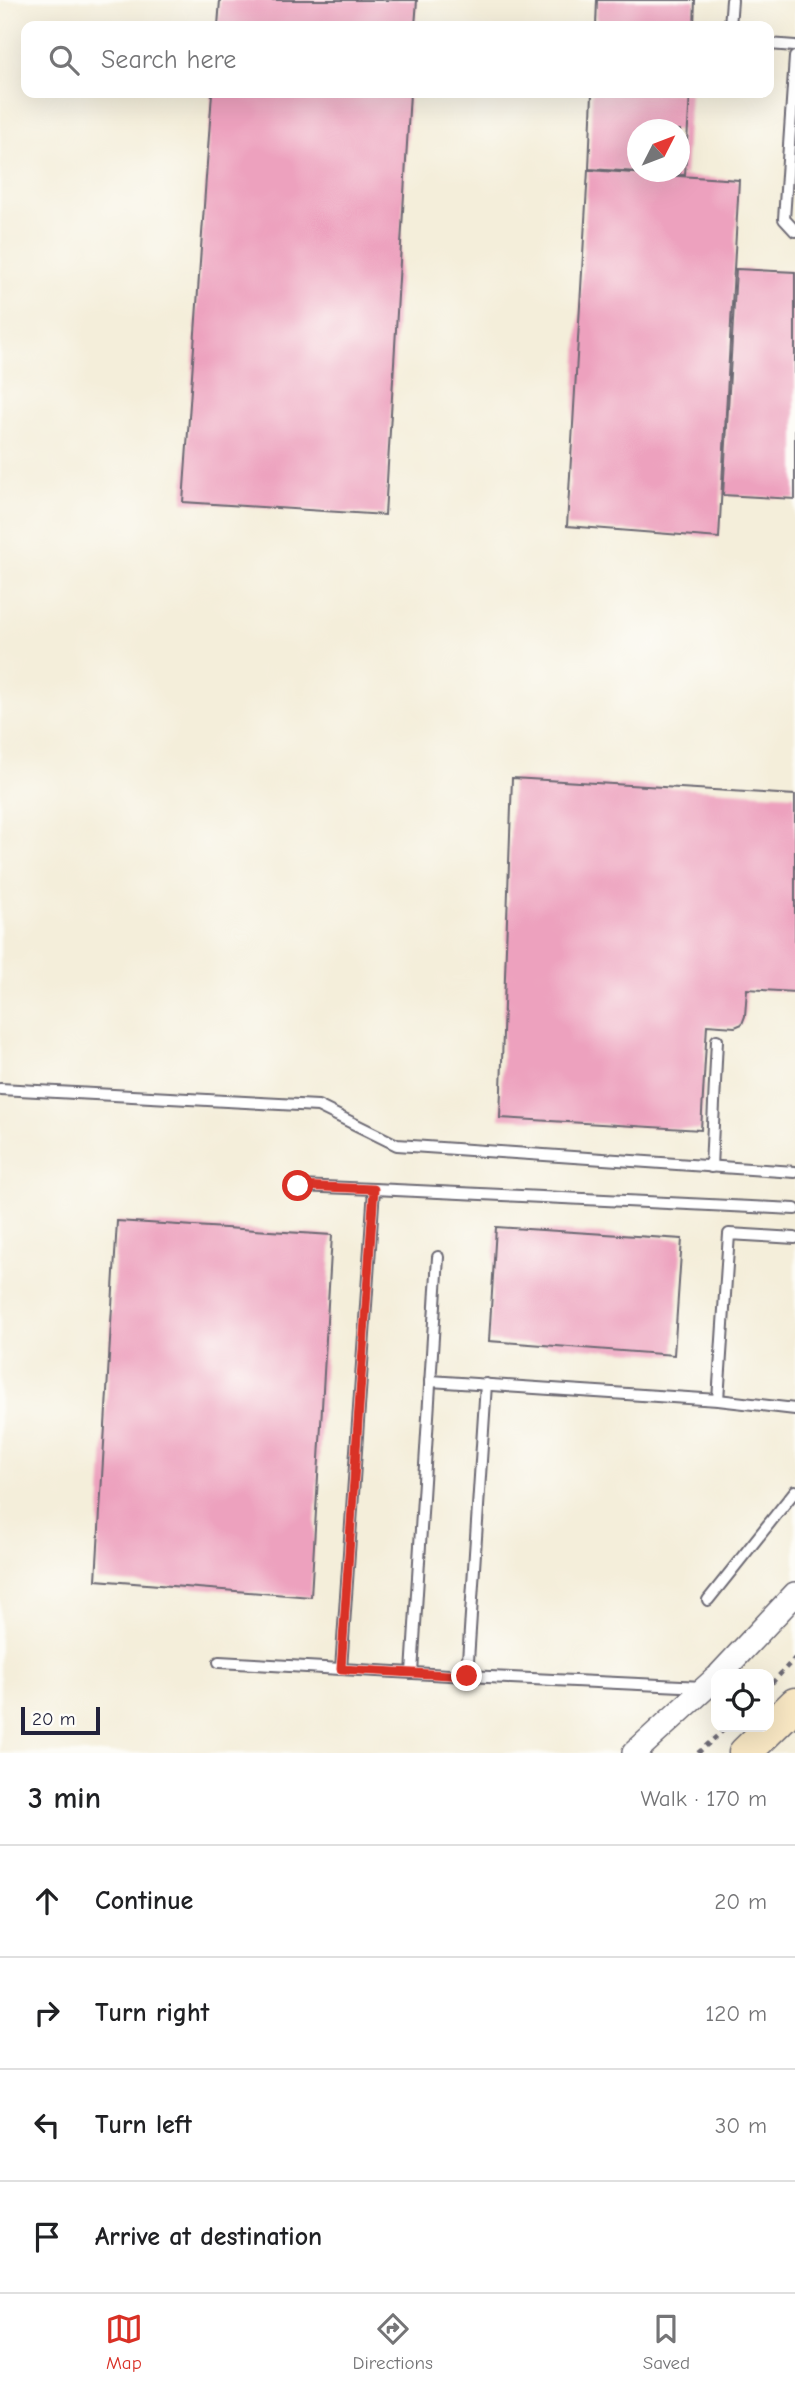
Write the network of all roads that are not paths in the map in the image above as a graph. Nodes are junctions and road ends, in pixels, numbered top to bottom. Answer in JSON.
{"nodes":[{"id":1,"x":732,"y":0,"type":"edge"},
{"id":2,"x":730,"y":21,"type":"edge"},
{"id":3,"x":774,"y":44,"type":"edge"},
{"id":4,"x":795,"y":46,"type":"edge"},
{"id":5,"x":795,"y":57,"type":"edge"},
{"id":6,"x":793,"y":100,"type":"edge"},
{"id":7,"x":791,"y":154,"type":"edge"},
{"id":8,"x":795,"y":231,"type":"edge"},
{"id":9,"x":717,"y":1040,"type":"dead end"},
{"id":10,"x":0,"y":1089,"type":"edge"},
{"id":11,"x":711,"y":1167,"type":"junction"},
{"id":12,"x":794,"y":1172,"type":"edge"},
{"id":13,"x":298,"y":1186,"type":"dead end"},
{"id":14,"x":374,"y":1189,"type":"junction"},
{"id":15,"x":795,"y":1209,"type":"edge"},
{"id":16,"x":795,"y":1238,"type":"edge"},
{"id":17,"x":438,"y":1257,"type":"dead end"},
{"id":18,"x":430,"y":1381,"type":"junction"},
{"id":19,"x":486,"y":1384,"type":"junction"},
{"id":20,"x":718,"y":1400,"type":"junction"},
{"id":21,"x":795,"y":1409,"type":"edge"},
{"id":22,"x":795,"y":1491,"type":"edge"},
{"id":23,"x":795,"y":1594,"type":"edge"},
{"id":24,"x":708,"y":1600,"type":"dead end"},
{"id":25,"x":219,"y":1662,"type":"dead end"},
{"id":26,"x":341,"y":1669,"type":"junction"},
{"id":27,"x":724,"y":1669,"type":"edge"},
{"id":28,"x":412,"y":1673,"type":"junction"},
{"id":29,"x":467,"y":1676,"type":"junction"},
{"id":30,"x":711,"y":1680,"type":"edge"},
{"id":31,"x":711,"y":1683,"type":"edge"},
{"id":32,"x":795,"y":1704,"type":"edge"},
{"id":33,"x":634,"y":1753,"type":"edge"},
{"id":34,"x":745,"y":1753,"type":"edge"}],
"edges":[{"from":1,"to":2,"type":"lane"},
{"from":3,"to":4,"type":"lane"},
{"from":5,"to":6,"type":"lane"},
{"from":6,"to":7,"type":"lane"},
{"from":7,"to":8,"type":"lane"},
{"from":9,"to":11,"type":"lane"},
{"from":10,"to":11,"type":"lane"},
{"from":11,"to":12,"type":"lane"},
{"from":13,"to":14,"type":"lane"},
{"from":14,"to":15,"type":"lane"},
{"from":14,"to":26,"type":"lane"},
{"from":16,"to":20,"type":"lane"},
{"from":17,"to":18,"type":"lane"},
{"from":18,"to":19,"type":"lane"},
{"from":18,"to":28,"type":"lane"},
{"from":19,"to":20,"type":"lane"},
{"from":19,"to":29,"type":"lane"},
{"from":20,"to":21,"type":"lane"},
{"from":22,"to":24,"type":"lane"},
{"from":23,"to":27,"type":"street"},
{"from":25,"to":26,"type":"lane"},
{"from":26,"to":28,"type":"lane"},
{"from":28,"to":29,"type":"lane"},
{"from":29,"to":30,"type":"lane"},
{"from":31,"to":33,"type":"street"},
{"from":32,"to":34,"type":"main road"}]}
